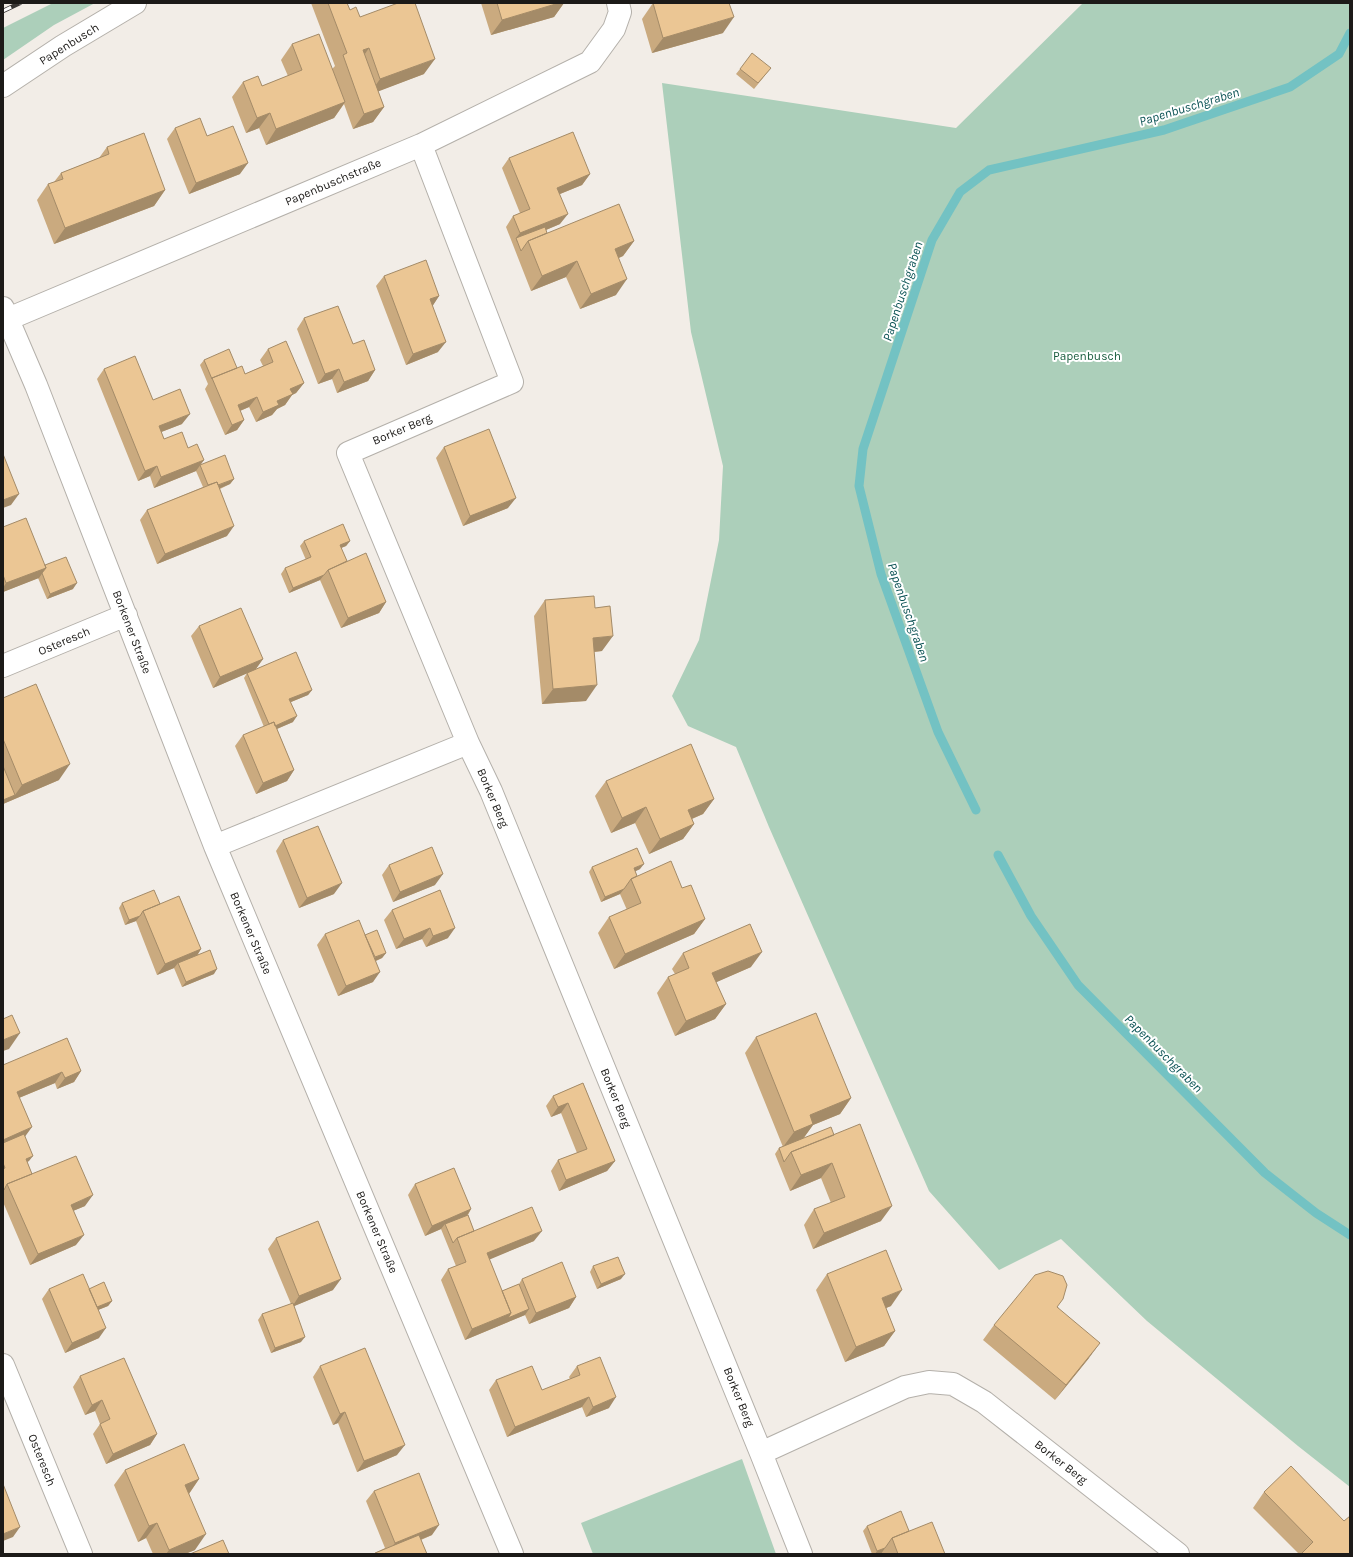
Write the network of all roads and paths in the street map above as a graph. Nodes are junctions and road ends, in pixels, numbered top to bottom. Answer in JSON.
{"nodes":[{"id":1,"x":135,"y":3,"type":"edge"},
{"id":2,"x":618,"y":3,"type":"edge"},
{"id":3,"x":3,"y":86,"type":"edge"},
{"id":4,"x":421,"y":144,"type":"junction"},
{"id":5,"x":6,"y":314,"type":"edge"},
{"id":6,"x":126,"y":615,"type":"junction"},
{"id":7,"x":3,"y":666,"type":"edge"},
{"id":8,"x":468,"y":743,"type":"junction"},
{"id":9,"x":215,"y":846,"type":"junction"},
{"id":10,"x":3,"y":1365,"type":"edge"},
{"id":11,"x":761,"y":1453,"type":"junction"},
{"id":12,"x":81,"y":1554,"type":"edge"},
{"id":13,"x":512,"y":1554,"type":"edge"},
{"id":14,"x":801,"y":1554,"type":"edge"},
{"id":15,"x":1178,"y":1554,"type":"edge"}],
"edges":[{"from":1,"to":3,"type":"street","name":"Papenbusch"},
{"from":2,"to":4,"type":"street","name":"Papenbuschstraße"},
{"from":4,"to":5,"type":"street","name":"Papenbuschstraße"},
{"from":4,"to":8,"type":"street","name":"Borker Berg"},
{"from":5,"to":6,"type":"street","name":"Borkener Straße"},
{"from":6,"to":7,"type":"street","name":"Osteresch"},
{"from":6,"to":9,"type":"street","name":"Borkener Straße"},
{"from":8,"to":9,"type":"street"},
{"from":8,"to":11,"type":"street","name":"Borker Berg"},
{"from":9,"to":13,"type":"street","name":"Borkener Straße"},
{"from":10,"to":12,"type":"street","name":"Osteresch"},
{"from":11,"to":14,"type":"street","name":"Borker Berg"},
{"from":11,"to":15,"type":"street","name":"Borker Berg"}]}
